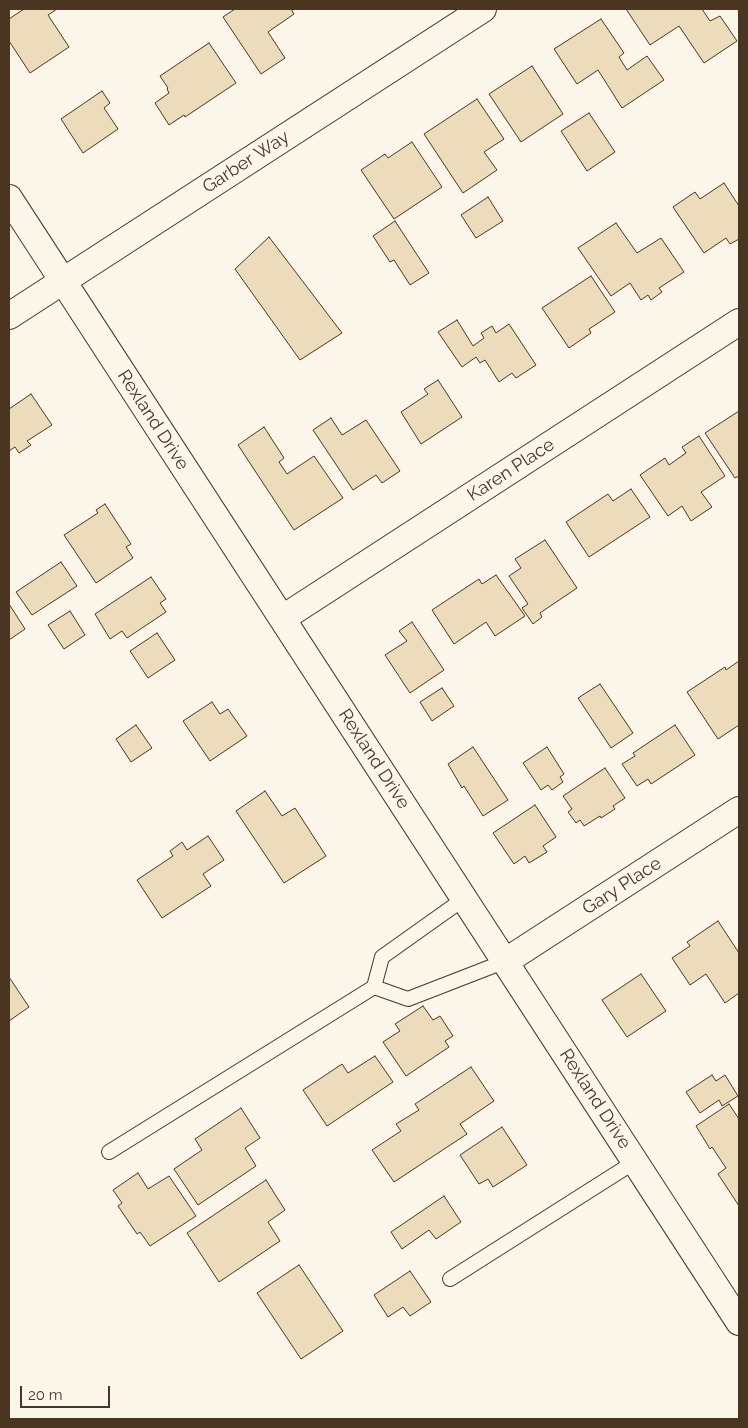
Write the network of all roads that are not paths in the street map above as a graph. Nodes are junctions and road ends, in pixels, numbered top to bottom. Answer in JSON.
{"nodes":[{"id":1,"x":483,"y":9,"type":"edge"},
{"id":2,"x":9,"y":198,"type":"edge"},
{"id":3,"x":63,"y":281,"type":"junction"},
{"id":4,"x":9,"y":316,"type":"edge"},
{"id":5,"x":739,"y":322,"type":"edge"},
{"id":6,"x":282,"y":618,"type":"junction"},
{"id":7,"x":739,"y":810,"type":"edge"},
{"id":8,"x":465,"y":898,"type":"junction"},
{"id":9,"x":506,"y":961,"type":"junction"},
{"id":10,"x":374,"y":987,"type":"junction"},
{"id":11,"x":109,"y":1152,"type":"dead end"},
{"id":12,"x":636,"y":1161,"type":"junction"},
{"id":13,"x":450,"y":1279,"type":"dead end"},
{"id":14,"x":736,"y":1308,"type":"edge"}],
"edges":[{"from":1,"to":3,"type":"street","name":"Garber Way"},
{"from":2,"to":3,"type":"street","name":"Rexland Drive"},
{"from":3,"to":4,"type":"street","name":"Garber Way"},
{"from":3,"to":6,"type":"street","name":"Rexland Drive"},
{"from":5,"to":6,"type":"street","name":"Karen Place"},
{"from":6,"to":8,"type":"street","name":"Rexland Drive"},
{"from":7,"to":9,"type":"street","name":"Gary Place"},
{"from":8,"to":9,"type":"street","name":"Rexland Drive"},
{"from":8,"to":10,"type":"lane"},
{"from":9,"to":10,"type":"lane"},
{"from":9,"to":12,"type":"street","name":"Rexland Drive"},
{"from":10,"to":11,"type":"lane"},
{"from":12,"to":13,"type":"lane"},
{"from":12,"to":14,"type":"street","name":"Rexland Drive"}]}
